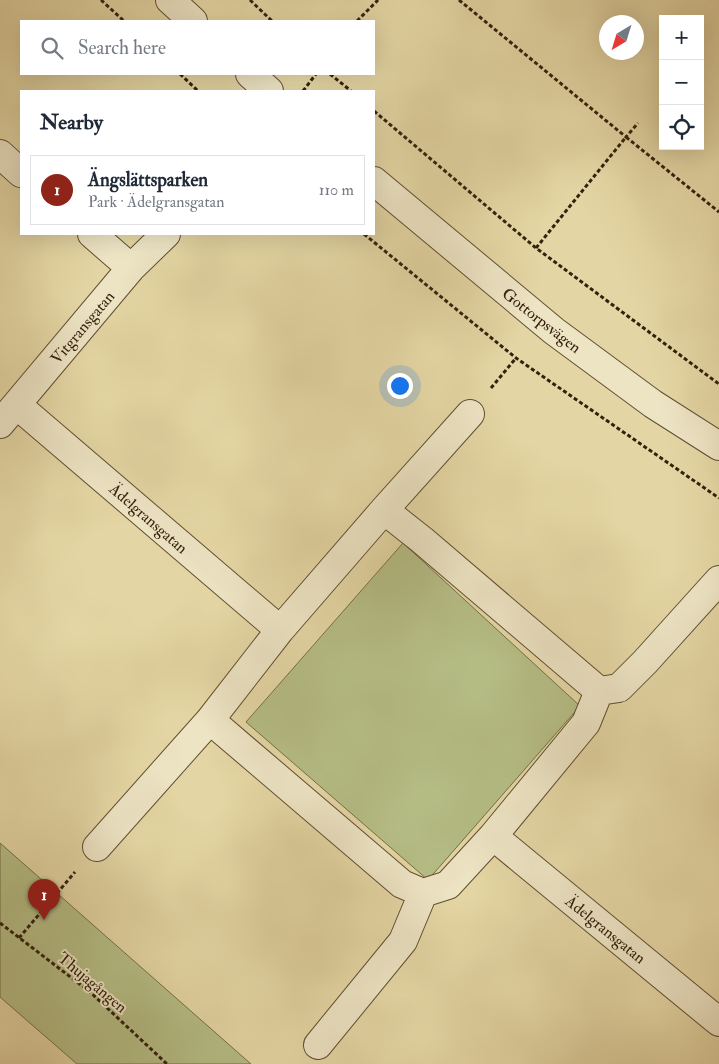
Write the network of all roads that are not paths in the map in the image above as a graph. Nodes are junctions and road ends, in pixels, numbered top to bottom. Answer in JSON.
{"nodes":[{"id":1,"x":170,"y":0,"type":"edge"},
{"id":2,"x":192,"y":20,"type":"edge"},
{"id":3,"x":251,"y":75,"type":"edge"},
{"id":4,"x":268,"y":90,"type":"edge"},
{"id":5,"x":0,"y":154,"type":"edge"},
{"id":6,"x":20,"y":171,"type":"edge"},
{"id":7,"x":375,"y":182,"type":"edge"},
{"id":8,"x":93,"y":235,"type":"edge"},
{"id":9,"x":165,"y":235,"type":"edge"},
{"id":10,"x":131,"y":268,"type":"junction"},
{"id":11,"x":9,"y":414,"type":"edge"},
{"id":12,"x":470,"y":414,"type":"road end"},
{"id":13,"x":719,"y":446,"type":"edge"},
{"id":14,"x":384,"y":510,"type":"junction"},
{"id":15,"x":719,"y":580,"type":"edge"},
{"id":16,"x":280,"y":630,"type":"junction"},
{"id":17,"x":600,"y":691,"type":"junction"},
{"id":18,"x":210,"y":720,"type":"junction"},
{"id":19,"x":493,"y":836,"type":"junction"},
{"id":20,"x":97,"y":848,"type":"road end"},
{"id":21,"x":423,"y":893,"type":"junction"},
{"id":22,"x":719,"y":1022,"type":"edge"},
{"id":23,"x":318,"y":1045,"type":"dead end"}],
"edges":[{"from":1,"to":2,"type":"street"},
{"from":3,"to":4,"type":"street"},
{"from":5,"to":6,"type":"street"},
{"from":7,"to":13,"type":"street","name":"Gottorpsvägen"},
{"from":8,"to":10,"type":"street"},
{"from":9,"to":10,"type":"street","name":"Vitgransgatan"},
{"from":10,"to":11,"type":"street","name":"Vitgransgatan"},
{"from":11,"to":16,"type":"street","name":"Ädelgransgatan"},
{"from":12,"to":14,"type":"street"},
{"from":14,"to":16,"type":"street"},
{"from":14,"to":17,"type":"street"},
{"from":15,"to":17,"type":"street"},
{"from":16,"to":18,"type":"street"},
{"from":17,"to":19,"type":"street"},
{"from":18,"to":20,"type":"street"},
{"from":18,"to":21,"type":"street"},
{"from":19,"to":21,"type":"street"},
{"from":19,"to":22,"type":"street","name":"Ädelgransgatan"},
{"from":21,"to":23,"type":"street"}]}
